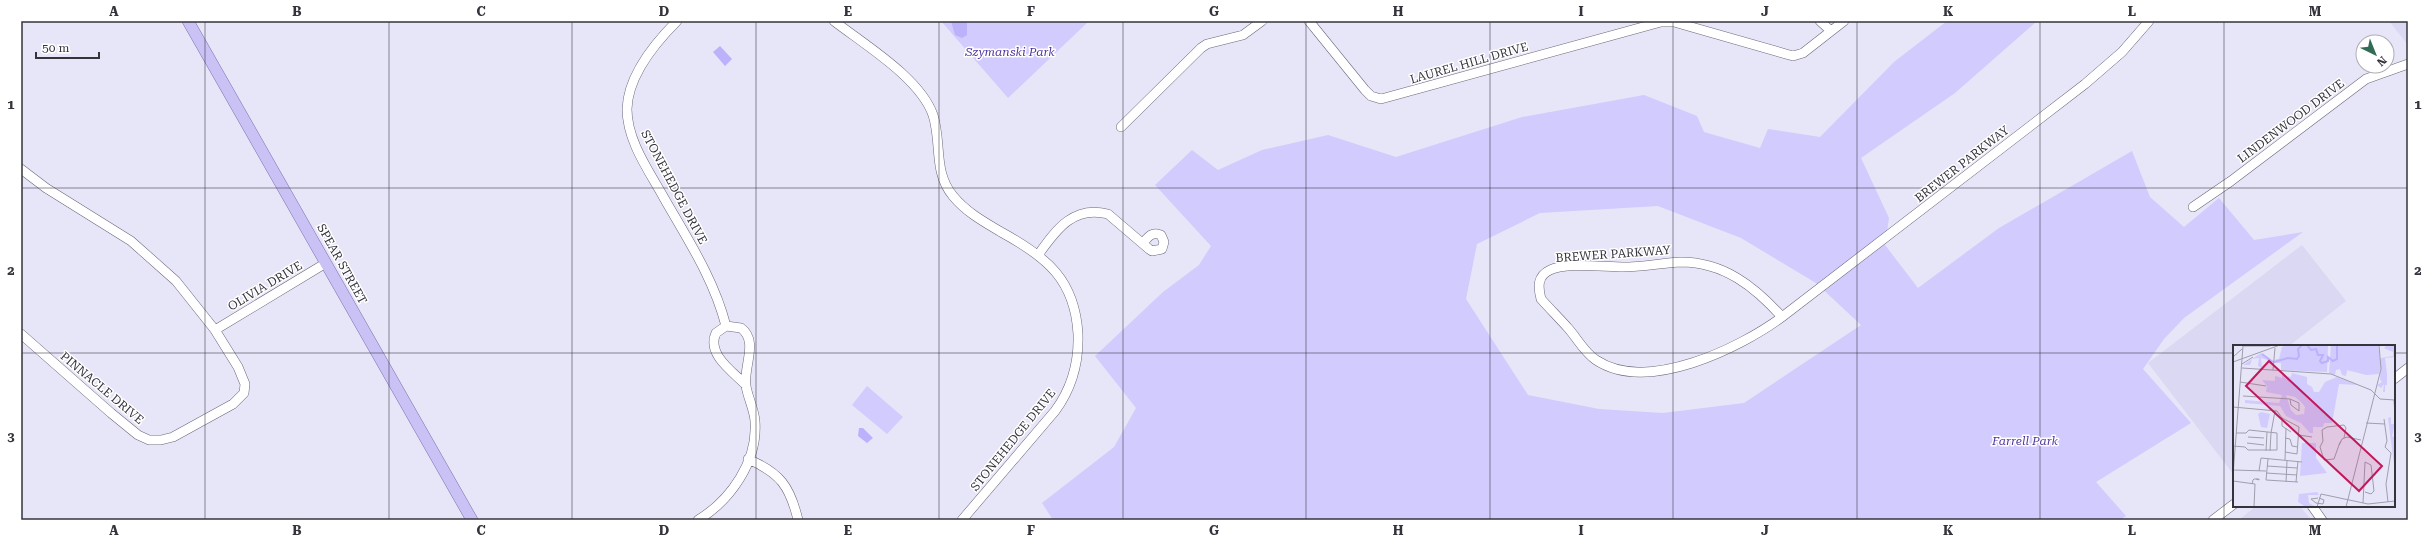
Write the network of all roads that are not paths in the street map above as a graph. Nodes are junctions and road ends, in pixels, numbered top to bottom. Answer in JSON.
{"nodes":[{"id":1,"x":188,"y":21,"type":"edge"},
{"id":2,"x":677,"y":21,"type":"edge"},
{"id":3,"x":834,"y":21,"type":"edge"},
{"id":4,"x":1262,"y":21,"type":"edge"},
{"id":5,"x":1309,"y":21,"type":"edge"},
{"id":6,"x":1668,"y":21,"type":"edge"},
{"id":7,"x":1820,"y":21,"type":"edge"},
{"id":8,"x":1844,"y":21,"type":"edge"},
{"id":9,"x":2149,"y":21,"type":"edge"},
{"id":10,"x":1831,"y":31,"type":"junction"},
{"id":11,"x":2408,"y":64,"type":"edge"},
{"id":12,"x":1121,"y":127,"type":"dead end"},
{"id":13,"x":21,"y":169,"type":"edge"},
{"id":14,"x":2193,"y":207,"type":"dead end"},
{"id":15,"x":1142,"y":243,"type":"dead end"},
{"id":16,"x":1038,"y":255,"type":"junction"},
{"id":17,"x":326,"y":263,"type":"junction"},
{"id":18,"x":1782,"y":317,"type":"junction"},
{"id":19,"x":726,"y":326,"type":"junction"},
{"id":20,"x":215,"y":330,"type":"junction"},
{"id":21,"x":21,"y":334,"type":"edge"},
{"id":22,"x":2408,"y":368,"type":"edge"},
{"id":23,"x":2395,"y":378,"type":"edge"},
{"id":24,"x":746,"y":385,"type":"junction"},
{"id":25,"x":748,"y":459,"type":"junction"},
{"id":26,"x":2233,"y":505,"type":"edge"},
{"id":27,"x":2313,"y":507,"type":"edge"},
{"id":28,"x":472,"y":520,"type":"edge"},
{"id":29,"x":698,"y":520,"type":"edge"},
{"id":30,"x":798,"y":520,"type":"edge"},
{"id":31,"x":962,"y":520,"type":"edge"},
{"id":32,"x":2213,"y":520,"type":"edge"},
{"id":33,"x":2322,"y":520,"type":"edge"}],
"edges":[{"from":1,"to":17,"type":"main road","name":"SPEAR STREET"},
{"from":2,"to":19,"type":"street","name":"STONEHEDGE DRIVE"},
{"from":3,"to":16,"type":"street","name":"STONEHEDGE DRIVE"},
{"from":4,"to":12,"type":"street"},
{"from":5,"to":6,"type":"street","name":"LAUREL HILL DRIVE"},
{"from":6,"to":10,"type":"street","name":"LAUREL HILL DRIVE"},
{"from":7,"to":10,"type":"street"},
{"from":8,"to":10,"type":"street","name":"LAUREL HILL DRIVE"},
{"from":9,"to":18,"type":"street","name":"BREWER PARKWAY"},
{"from":11,"to":14,"type":"street","name":"LINDENWOOD DRIVE"},
{"from":13,"to":20,"type":"street","name":"PINNACLE DRIVE"},
{"from":15,"to":16,"type":"street"},
{"from":16,"to":31,"type":"street","name":"STONEHEDGE DRIVE"},
{"from":17,"to":20,"type":"street","name":"OLIVIA DRIVE"},
{"from":17,"to":28,"type":"main road","name":"SPEAR STREET"},
{"from":18,"to":18,"type":"street","name":"BREWER PARKWAY"},
{"from":19,"to":24,"type":"street"},
{"from":19,"to":24,"type":"street"},
{"from":20,"to":21,"type":"street","name":"PINNACLE DRIVE"},
{"from":22,"to":23,"type":"street"},
{"from":24,"to":25,"type":"street"},
{"from":25,"to":29,"type":"street"},
{"from":25,"to":30,"type":"street"},
{"from":26,"to":32,"type":"street"},
{"from":27,"to":33,"type":"street"}]}
